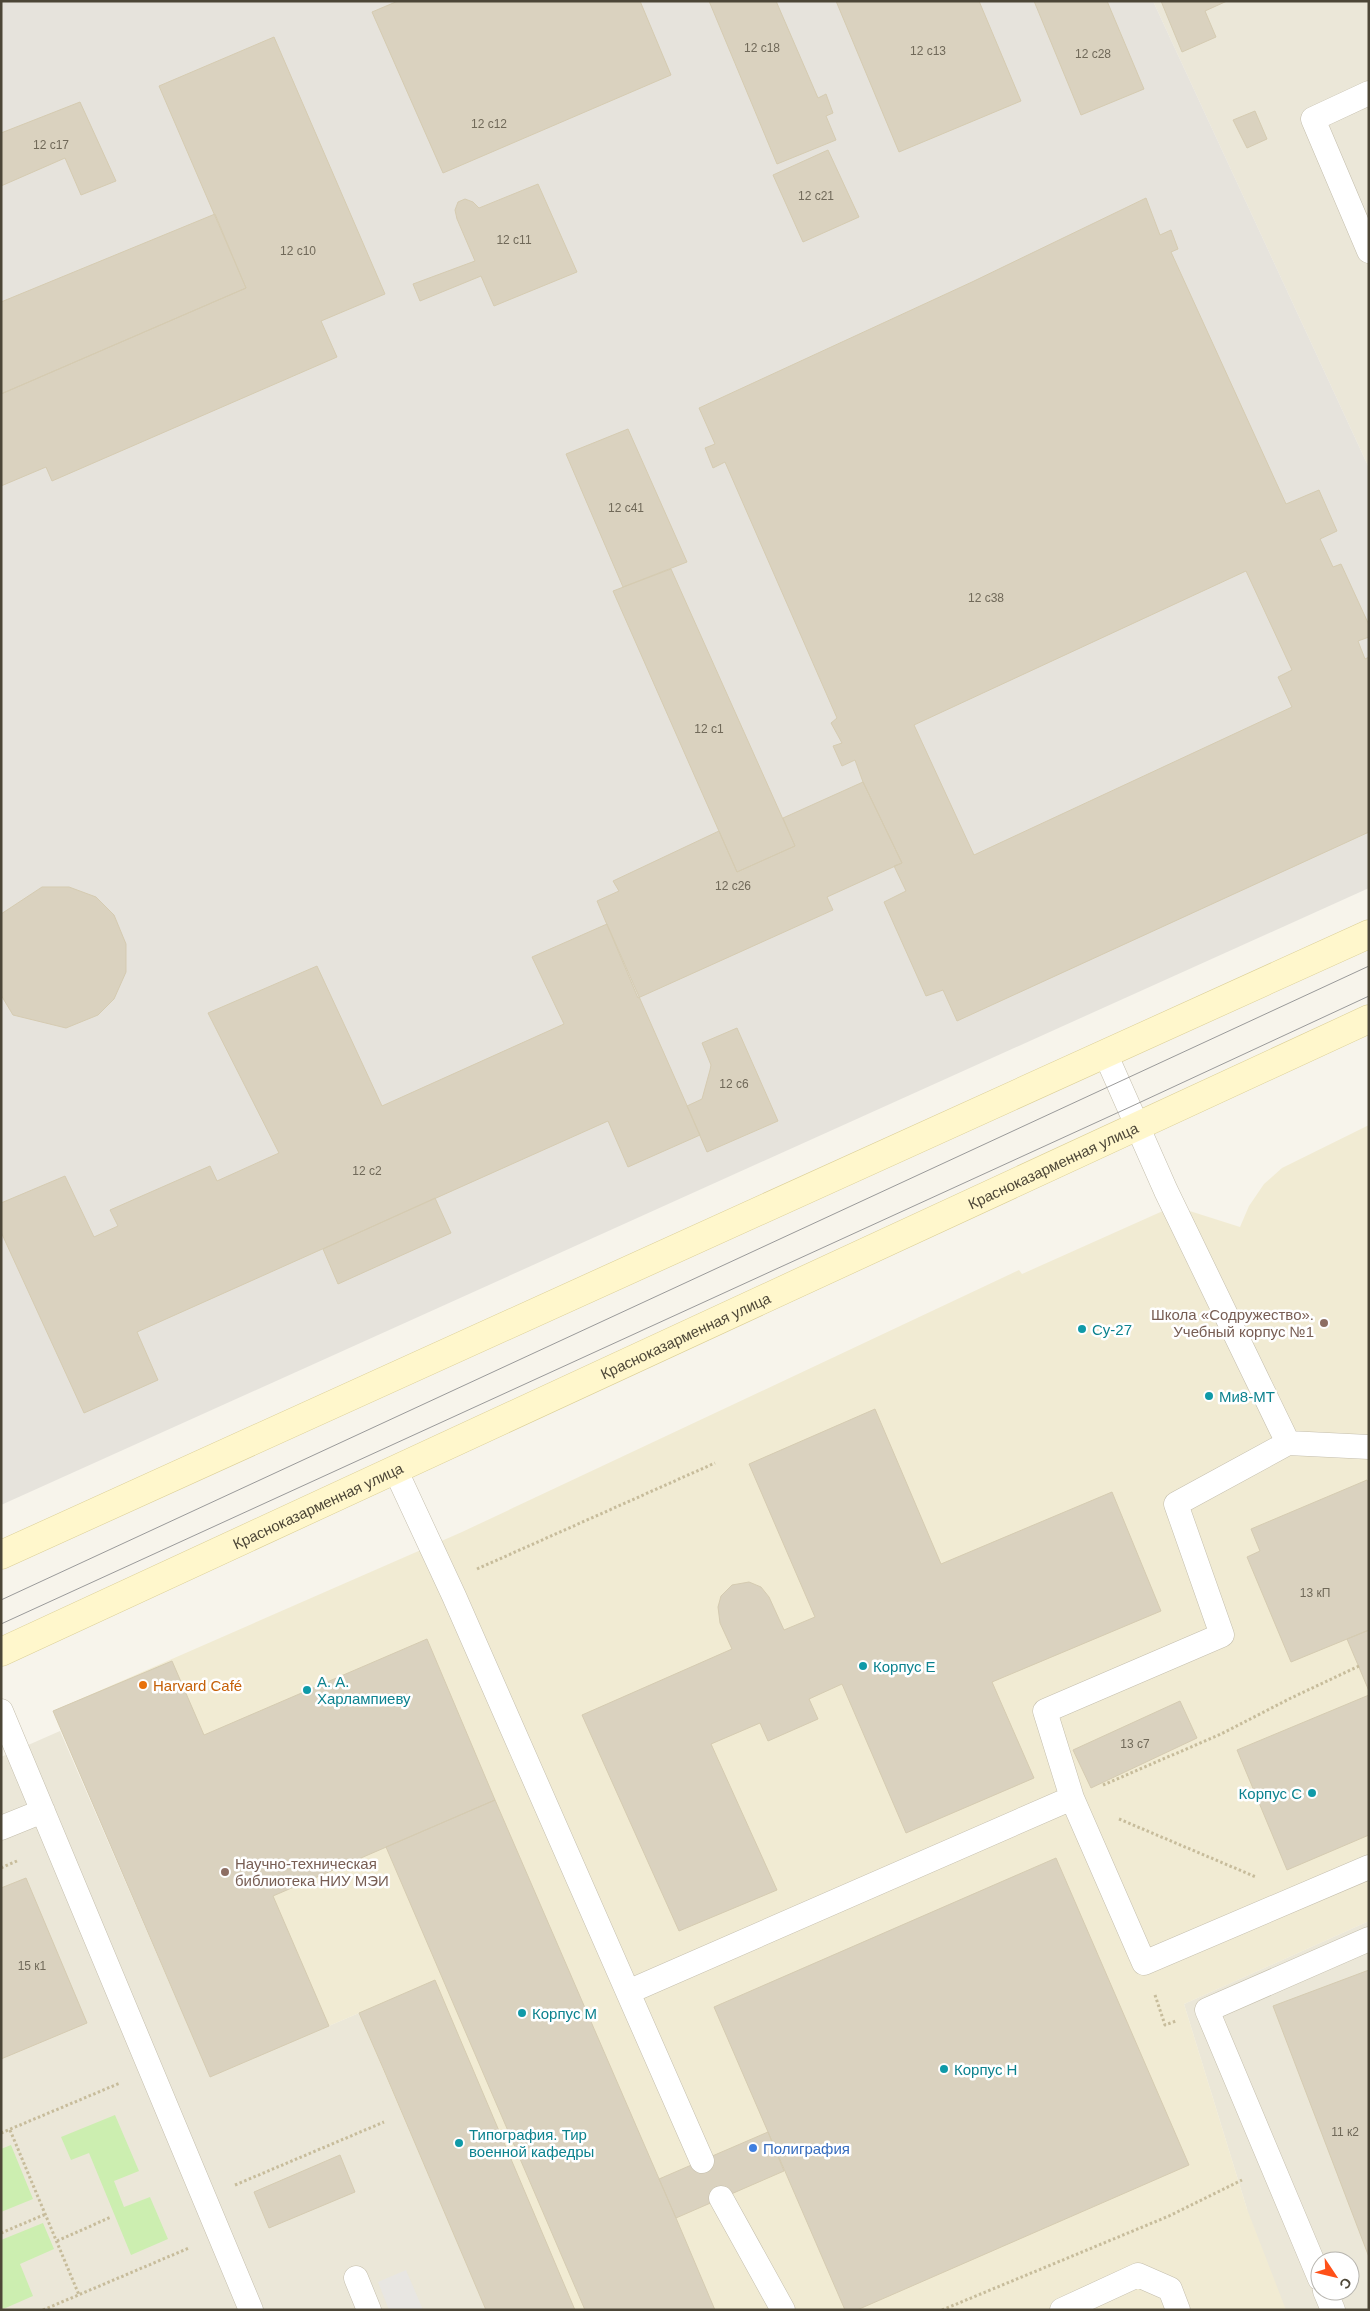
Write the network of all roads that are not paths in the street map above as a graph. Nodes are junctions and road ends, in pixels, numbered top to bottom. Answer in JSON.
{"nodes":[{"id":1,"x":1369,"y":92,"type":"edge"},
{"id":2,"x":1369,"y":251,"type":"edge"},
{"id":3,"x":1369,"y":934,"type":"edge"},
{"id":4,"x":1369,"y":1019,"type":"edge"},
{"id":5,"x":1105,"y":1053,"type":"junction"},
{"id":6,"x":1138,"y":1125,"type":"junction"},
{"id":7,"x":1288,"y":1443,"type":"junction"},
{"id":8,"x":1369,"y":1447,"type":"edge"},
{"id":9,"x":395,"y":1468,"type":"junction"},
{"id":10,"x":1,"y":1555,"type":"edge"},
{"id":11,"x":1,"y":1652,"type":"edge"},
{"id":12,"x":1,"y":1711,"type":"edge"},
{"id":13,"x":1072,"y":1798,"type":"junction"},
{"id":14,"x":43,"y":1811,"type":"junction"},
{"id":15,"x":1,"y":1828,"type":"edge"},
{"id":16,"x":1369,"y":1866,"type":"edge"},
{"id":17,"x":1369,"y":1939,"type":"edge"},
{"id":18,"x":628,"y":1992,"type":"junction"},
{"id":19,"x":702,"y":2160,"type":"dead end"},
{"id":20,"x":721,"y":2198,"type":"dead end"},
{"id":21,"x":1310,"y":2255,"type":"edge"},
{"id":22,"x":356,"y":2278,"type":"dead end"},
{"id":23,"x":251,"y":2310,"type":"edge"},
{"id":24,"x":369,"y":2310,"type":"edge"},
{"id":25,"x":783,"y":2310,"type":"edge"},
{"id":26,"x":1062,"y":2310,"type":"edge"},
{"id":27,"x":1178,"y":2310,"type":"edge"}],
"edges":[{"from":1,"to":2,"type":"lane"},
{"from":3,"to":5,"type":"main road"},
{"from":4,"to":6,"type":"main road","name":"Красноказарменная улица"},
{"from":5,"to":6,"type":"lane"},
{"from":5,"to":10,"type":"main road"},
{"from":6,"to":7,"type":"lane"},
{"from":6,"to":9,"type":"main road","name":"Красноказарменная улица"},
{"from":7,"to":8,"type":"lane"},
{"from":7,"to":13,"type":"lane"},
{"from":9,"to":11,"type":"main road","name":"Красноказарменная улица"},
{"from":9,"to":18,"type":"lane"},
{"from":12,"to":14,"type":"lane"},
{"from":13,"to":16,"type":"lane"},
{"from":13,"to":18,"type":"lane"},
{"from":14,"to":15,"type":"lane"},
{"from":14,"to":23,"type":"lane"},
{"from":17,"to":21,"type":"lane"},
{"from":18,"to":19,"type":"lane"},
{"from":20,"to":25,"type":"lane"},
{"from":22,"to":24,"type":"lane"},
{"from":26,"to":27,"type":"lane"}]}
